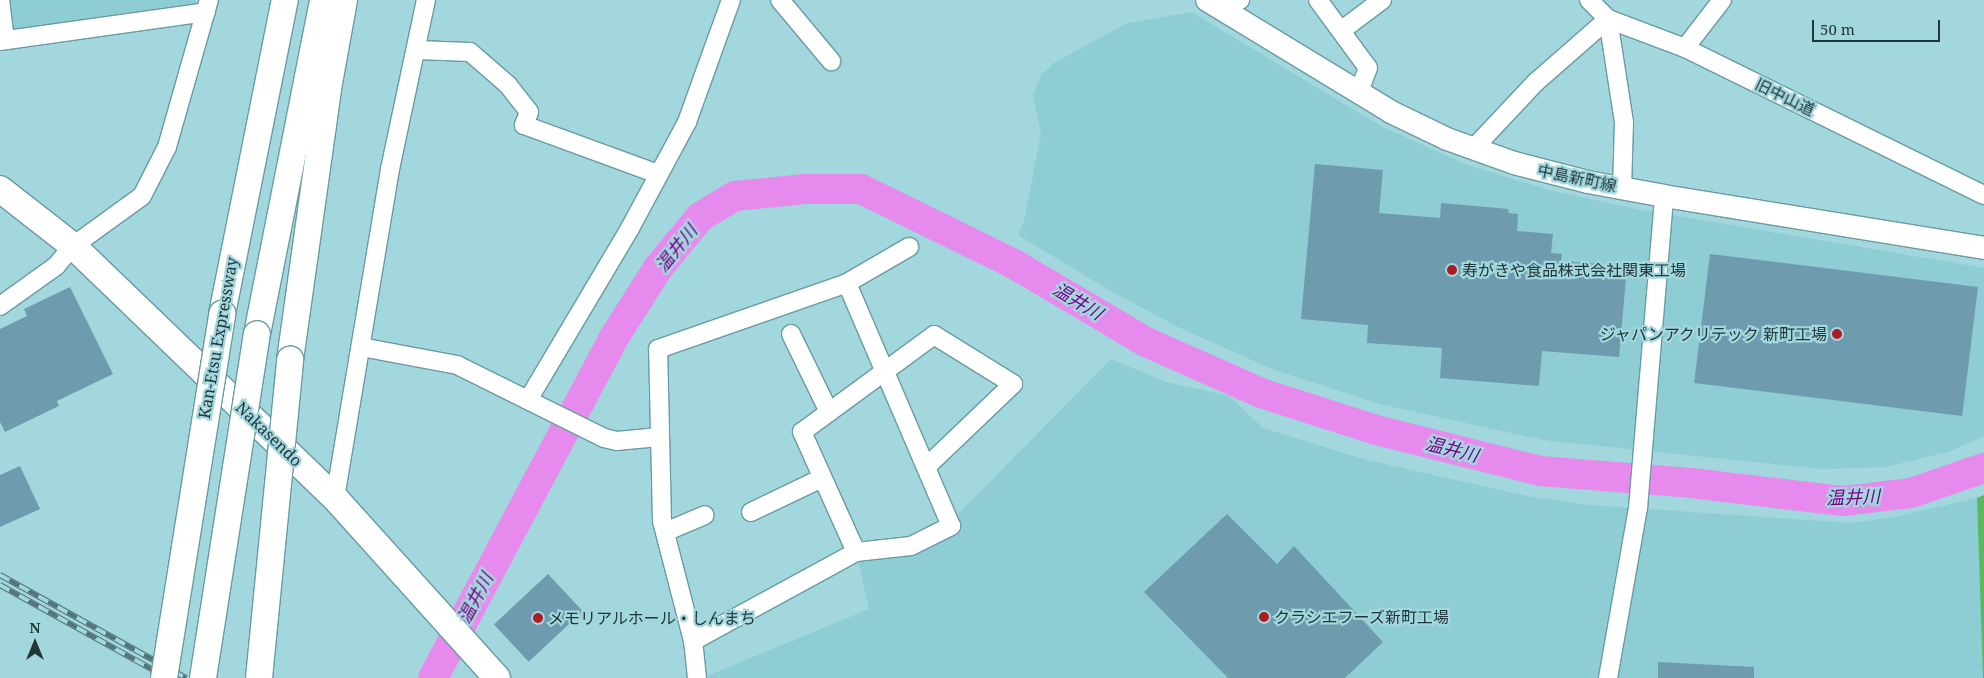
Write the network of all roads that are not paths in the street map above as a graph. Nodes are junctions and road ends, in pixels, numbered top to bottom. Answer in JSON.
{"nodes":[{"id":1,"x":0,"y":0,"type":"edge"},
{"id":2,"x":285,"y":0,"type":"edge"},
{"id":3,"x":323,"y":0,"type":"edge"},
{"id":4,"x":344,"y":0,"type":"edge"},
{"id":5,"x":426,"y":0,"type":"edge"},
{"id":6,"x":731,"y":0,"type":"edge"},
{"id":7,"x":780,"y":0,"type":"edge"},
{"id":8,"x":1240,"y":0,"type":"edge"},
{"id":9,"x":1318,"y":0,"type":"edge"},
{"id":10,"x":1382,"y":0,"type":"edge"},
{"id":11,"x":1588,"y":0,"type":"edge"},
{"id":12,"x":1722,"y":0,"type":"edge"},
{"id":13,"x":1212,"y":3,"type":"edge"},
{"id":14,"x":208,"y":6,"type":"edge"},
{"id":15,"x":1608,"y":19,"type":"junction"},
{"id":16,"x":1342,"y":30,"type":"junction"},
{"id":17,"x":3,"y":40,"type":"edge"},
{"id":18,"x":1685,"y":48,"type":"junction"},
{"id":19,"x":417,"y":50,"type":"junction"},
{"id":20,"x":831,"y":61,"type":"dead end"},
{"id":21,"x":1358,"y":94,"type":"junction"},
{"id":22,"x":1473,"y":150,"type":"junction"},
{"id":23,"x":658,"y":174,"type":"junction"},
{"id":24,"x":0,"y":188,"type":"edge"},
{"id":25,"x":1622,"y":188,"type":"junction"},
{"id":26,"x":1984,"y":194,"type":"edge"},
{"id":27,"x":1664,"y":196,"type":"junction"},
{"id":28,"x":73,"y":246,"type":"junction"},
{"id":29,"x":909,"y":247,"type":"dead end"},
{"id":30,"x":1984,"y":248,"type":"edge"},
{"id":31,"x":847,"y":283,"type":"junction"},
{"id":32,"x":0,"y":306,"type":"edge"},
{"id":33,"x":791,"y":334,"type":"dead end"},
{"id":34,"x":361,"y":347,"type":"junction"},
{"id":35,"x":885,"y":370,"type":"junction"},
{"id":36,"x":530,"y":401,"type":"junction"},
{"id":37,"x":829,"y":412,"type":"junction"},
{"id":38,"x":659,"y":437,"type":"junction"},
{"id":39,"x":926,"y":467,"type":"junction"},
{"id":40,"x":195,"y":470,"type":"junction"},
{"id":41,"x":822,"y":478,"type":"junction"},
{"id":42,"x":335,"y":498,"type":"junction"},
{"id":43,"x":751,"y":512,"type":"dead end"},
{"id":44,"x":705,"y":515,"type":"dead end"},
{"id":45,"x":665,"y":532,"type":"junction"},
{"id":46,"x":856,"y":552,"type":"junction"},
{"id":47,"x":693,"y":641,"type":"junction"},
{"id":48,"x":156,"y":678,"type":"edge"},
{"id":49,"x":164,"y":678,"type":"edge"},
{"id":50,"x":203,"y":678,"type":"edge"},
{"id":51,"x":259,"y":678,"type":"edge"},
{"id":52,"x":497,"y":678,"type":"edge"},
{"id":53,"x":697,"y":678,"type":"edge"},
{"id":54,"x":1608,"y":678,"type":"edge"}],
"edges":[{"from":1,"to":17,"type":"street"},
{"from":2,"to":40,"type":"highway","name":"Kan-Etsu Expressway","bridge":true},
{"from":3,"to":50,"type":"highway","bridge":true},
{"from":4,"to":51,"type":"highway","bridge":true},
{"from":5,"to":19,"type":"street"},
{"from":6,"to":23,"type":"street"},
{"from":7,"to":20,"type":"street"},
{"from":8,"to":13,"type":"street"},
{"from":9,"to":16,"type":"street"},
{"from":10,"to":16,"type":"street"},
{"from":11,"to":15,"type":"street","name":"旧中山道"},
{"from":12,"to":18,"type":"street"},
{"from":13,"to":21,"type":"main road","name":"中島新町線"},
{"from":14,"to":17,"type":"street"},
{"from":14,"to":28,"type":"street"},
{"from":15,"to":18,"type":"street","name":"旧中山道"},
{"from":15,"to":22,"type":"street"},
{"from":15,"to":25,"type":"street"},
{"from":16,"to":21,"type":"street"},
{"from":18,"to":26,"type":"street","name":"旧中山道"},
{"from":19,"to":23,"type":"street"},
{"from":19,"to":34,"type":"street"},
{"from":21,"to":22,"type":"main road","name":"中島新町線"},
{"from":22,"to":25,"type":"main road","name":"中島新町線"},
{"from":23,"to":36,"type":"street"},
{"from":24,"to":28,"type":"highway","name":"Nakasendo"},
{"from":25,"to":27,"type":"main road","name":"中島新町線"},
{"from":27,"to":30,"type":"main road","name":"中島新町線"},
{"from":27,"to":54,"type":"street"},
{"from":28,"to":32,"type":"street"},
{"from":28,"to":42,"type":"highway","name":"Nakasendo"},
{"from":29,"to":31,"type":"street"},
{"from":31,"to":35,"type":"street"},
{"from":31,"to":38,"type":"street"},
{"from":33,"to":37,"type":"street"},
{"from":34,"to":36,"type":"street"},
{"from":34,"to":42,"type":"street"},
{"from":35,"to":37,"type":"street"},
{"from":35,"to":39,"type":"street"},
{"from":35,"to":39,"type":"street"},
{"from":36,"to":38,"type":"street"},
{"from":37,"to":41,"type":"street"},
{"from":38,"to":45,"type":"street"},
{"from":39,"to":46,"type":"street"},
{"from":40,"to":48,"type":"highway","bridge":true},
{"from":40,"to":49,"type":"highway","name":"Kan-Etsu Expressway","bridge":true},
{"from":41,"to":43,"type":"street"},
{"from":41,"to":46,"type":"street"},
{"from":42,"to":52,"type":"highway","name":"Nakasendo"},
{"from":44,"to":45,"type":"street"},
{"from":45,"to":47,"type":"street"},
{"from":46,"to":47,"type":"street"},
{"from":47,"to":53,"type":"street"}]}
